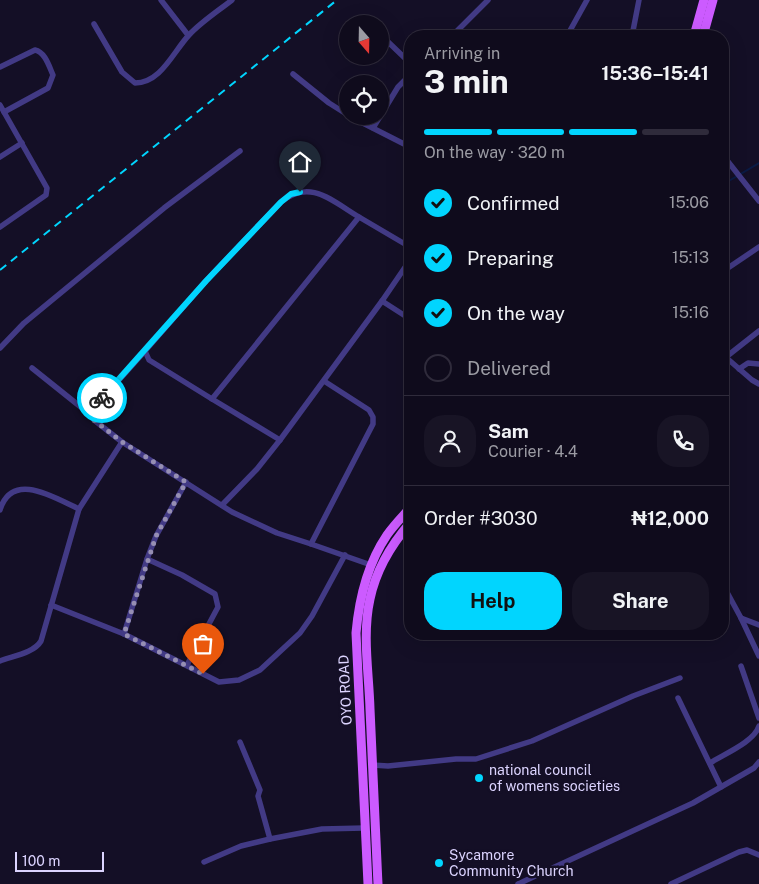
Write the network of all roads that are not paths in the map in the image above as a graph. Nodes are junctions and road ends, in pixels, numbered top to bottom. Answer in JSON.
{"nodes":[{"id":1,"x":161,"y":0,"type":"edge"},
{"id":2,"x":232,"y":0,"type":"edge"},
{"id":3,"x":488,"y":0,"type":"edge"},
{"id":4,"x":587,"y":0,"type":"edge"},
{"id":5,"x":639,"y":0,"type":"edge"},
{"id":6,"x":704,"y":0,"type":"edge"},
{"id":7,"x":713,"y":0,"type":"edge"},
{"id":8,"x":94,"y":24,"type":"dead end"},
{"id":9,"x":458,"y":30,"type":"edge"},
{"id":10,"x":570,"y":30,"type":"edge"},
{"id":11,"x":633,"y":30,"type":"edge"},
{"id":12,"x":696,"y":30,"type":"edge"},
{"id":13,"x":705,"y":30,"type":"edge"},
{"id":14,"x":188,"y":35,"type":"junction"},
{"id":15,"x":389,"y":43,"type":"edge"},
{"id":16,"x":404,"y":57,"type":"edge"},
{"id":17,"x":0,"y":67,"type":"edge"},
{"id":18,"x":293,"y":74,"type":"dead end"},
{"id":19,"x":404,"y":81,"type":"edge"},
{"id":20,"x":0,"y":105,"type":"edge"},
{"id":21,"x":339,"y":110,"type":"edge"},
{"id":22,"x":4,"y":112,"type":"junction"},
{"id":23,"x":367,"y":125,"type":"edge"},
{"id":24,"x":373,"y":128,"type":"junction"},
{"id":25,"x":22,"y":143,"type":"junction"},
{"id":26,"x":404,"y":144,"type":"edge"},
{"id":27,"x":240,"y":151,"type":"dead end"},
{"id":28,"x":0,"y":157,"type":"edge"},
{"id":29,"x":729,"y":162,"type":"edge"},
{"id":30,"x":759,"y":201,"type":"edge"},
{"id":31,"x":359,"y":217,"type":"junction"},
{"id":32,"x":0,"y":227,"type":"edge"},
{"id":33,"x":404,"y":243,"type":"edge"},
{"id":34,"x":759,"y":247,"type":"edge"},
{"id":35,"x":729,"y":267,"type":"edge"},
{"id":36,"x":404,"y":269,"type":"edge"},
{"id":37,"x":382,"y":301,"type":"junction"},
{"id":38,"x":404,"y":316,"type":"edge"},
{"id":39,"x":759,"y":331,"type":"edge"},
{"id":40,"x":0,"y":348,"type":"edge"},
{"id":41,"x":145,"y":351,"type":"junction"},
{"id":42,"x":729,"y":352,"type":"edge"},
{"id":43,"x":729,"y":360,"type":"edge"},
{"id":44,"x":759,"y":364,"type":"edge"},
{"id":45,"x":32,"y":368,"type":"dead end"},
{"id":46,"x":739,"y":369,"type":"junction"},
{"id":47,"x":324,"y":381,"type":"junction"},
{"id":48,"x":759,"y":384,"type":"edge"},
{"id":49,"x":212,"y":399,"type":"junction"},
{"id":50,"x":92,"y":416,"type":"junction"},
{"id":51,"x":280,"y":440,"type":"junction"},
{"id":52,"x":122,"y":442,"type":"junction"},
{"id":53,"x":186,"y":482,"type":"junction"},
{"id":54,"x":222,"y":505,"type":"junction"},
{"id":55,"x":0,"y":510,"type":"edge"},
{"id":56,"x":79,"y":510,"type":"junction"},
{"id":57,"x":404,"y":515,"type":"edge"},
{"id":58,"x":404,"y":531,"type":"edge"},
{"id":59,"x":310,"y":544,"type":"junction"},
{"id":60,"x":345,"y":555,"type":"junction"},
{"id":61,"x":147,"y":559,"type":"junction"},
{"id":62,"x":371,"y":565,"type":"junction"},
{"id":63,"x":729,"y":596,"type":"edge"},
{"id":64,"x":51,"y":605,"type":"junction"},
{"id":65,"x":742,"y":618,"type":"junction"},
{"id":66,"x":759,"y":625,"type":"edge"},
{"id":67,"x":124,"y":634,"type":"junction"},
{"id":68,"x":759,"y":640,"type":"edge"},
{"id":69,"x":754,"y":646,"type":"junction"},
{"id":70,"x":758,"y":653,"type":"edge"},
{"id":71,"x":0,"y":660,"type":"edge"},
{"id":72,"x":187,"y":665,"type":"junction"},
{"id":73,"x":741,"y":666,"type":"dead end"},
{"id":74,"x":680,"y":678,"type":"dead end"},
{"id":75,"x":678,"y":698,"type":"dead end"},
{"id":76,"x":759,"y":718,"type":"edge"},
{"id":77,"x":759,"y":726,"type":"edge"},
{"id":78,"x":240,"y":742,"type":"dead end"},
{"id":79,"x":759,"y":762,"type":"edge"},
{"id":80,"x":710,"y":763,"type":"junction"},
{"id":81,"x":372,"y":765,"type":"junction"},
{"id":82,"x":721,"y":787,"type":"junction"},
{"id":83,"x":364,"y":828,"type":"junction"},
{"id":84,"x":270,"y":839,"type":"junction"},
{"id":85,"x":759,"y":855,"type":"edge"},
{"id":86,"x":204,"y":862,"type":"dead end"},
{"id":87,"x":368,"y":884,"type":"edge"},
{"id":88,"x":378,"y":884,"type":"edge"},
{"id":89,"x":518,"y":884,"type":"edge"},
{"id":90,"x":671,"y":884,"type":"edge"}],
"edges":[{"from":1,"to":14,"type":"street"},
{"from":2,"to":14,"type":"street"},
{"from":3,"to":9,"type":"street"},
{"from":4,"to":10,"type":"street"},
{"from":5,"to":11,"type":"street"},
{"from":6,"to":12,"type":"main road"},
{"from":7,"to":13,"type":"main road"},
{"from":8,"to":14,"type":"street"},
{"from":15,"to":16,"type":"street"},
{"from":17,"to":22,"type":"street"},
{"from":18,"to":21,"type":"street"},
{"from":19,"to":24,"type":"street"},
{"from":20,"to":22,"type":"street"},
{"from":22,"to":25,"type":"street"},
{"from":23,"to":24,"type":"street"},
{"from":24,"to":26,"type":"street"},
{"from":25,"to":28,"type":"street"},
{"from":25,"to":32,"type":"street"},
{"from":27,"to":40,"type":"street"},
{"from":29,"to":30,"type":"street"},
{"from":31,"to":33,"type":"street"},
{"from":31,"to":41,"type":"street"},
{"from":31,"to":49,"type":"street"},
{"from":34,"to":35,"type":"street"},
{"from":36,"to":37,"type":"street"},
{"from":37,"to":38,"type":"street"},
{"from":37,"to":47,"type":"street"},
{"from":39,"to":42,"type":"street"},
{"from":41,"to":49,"type":"street"},
{"from":41,"to":50,"type":"street"},
{"from":43,"to":46,"type":"street"},
{"from":44,"to":46,"type":"street"},
{"from":45,"to":50,"type":"street"},
{"from":46,"to":48,"type":"street"},
{"from":47,"to":51,"type":"street"},
{"from":47,"to":59,"type":"street"},
{"from":49,"to":51,"type":"street"},
{"from":50,"to":52,"type":"street"},
{"from":51,"to":54,"type":"street"},
{"from":52,"to":53,"type":"street"},
{"from":52,"to":56,"type":"street"},
{"from":53,"to":54,"type":"street"},
{"from":53,"to":61,"type":"street"},
{"from":54,"to":59,"type":"street"},
{"from":55,"to":56,"type":"street"},
{"from":56,"to":64,"type":"street"},
{"from":57,"to":62,"type":"main road","name":"OYO ROAD"},
{"from":58,"to":81,"type":"main road","name":"OYO ROAD"},
{"from":59,"to":60,"type":"street"},
{"from":60,"to":62,"type":"street"},
{"from":60,"to":72,"type":"street"},
{"from":61,"to":67,"type":"street"},
{"from":61,"to":72,"type":"street"},
{"from":62,"to":83,"type":"main road","name":"OYO ROAD"},
{"from":63,"to":65,"type":"street"},
{"from":64,"to":67,"type":"street"},
{"from":64,"to":71,"type":"street"},
{"from":65,"to":66,"type":"street"},
{"from":65,"to":69,"type":"street"},
{"from":67,"to":72,"type":"street"},
{"from":68,"to":69,"type":"street"},
{"from":69,"to":70,"type":"street"},
{"from":73,"to":76,"type":"street"},
{"from":74,"to":81,"type":"street"},
{"from":75,"to":80,"type":"street"},
{"from":77,"to":80,"type":"street"},
{"from":78,"to":84,"type":"street"},
{"from":79,"to":82,"type":"street"},
{"from":80,"to":82,"type":"street"},
{"from":81,"to":88,"type":"main road","name":"OYO ROAD"},
{"from":82,"to":89,"type":"street"},
{"from":83,"to":84,"type":"street"},
{"from":83,"to":87,"type":"main road","name":"OYO ROAD"},
{"from":84,"to":86,"type":"street"},
{"from":85,"to":90,"type":"street"}]}
